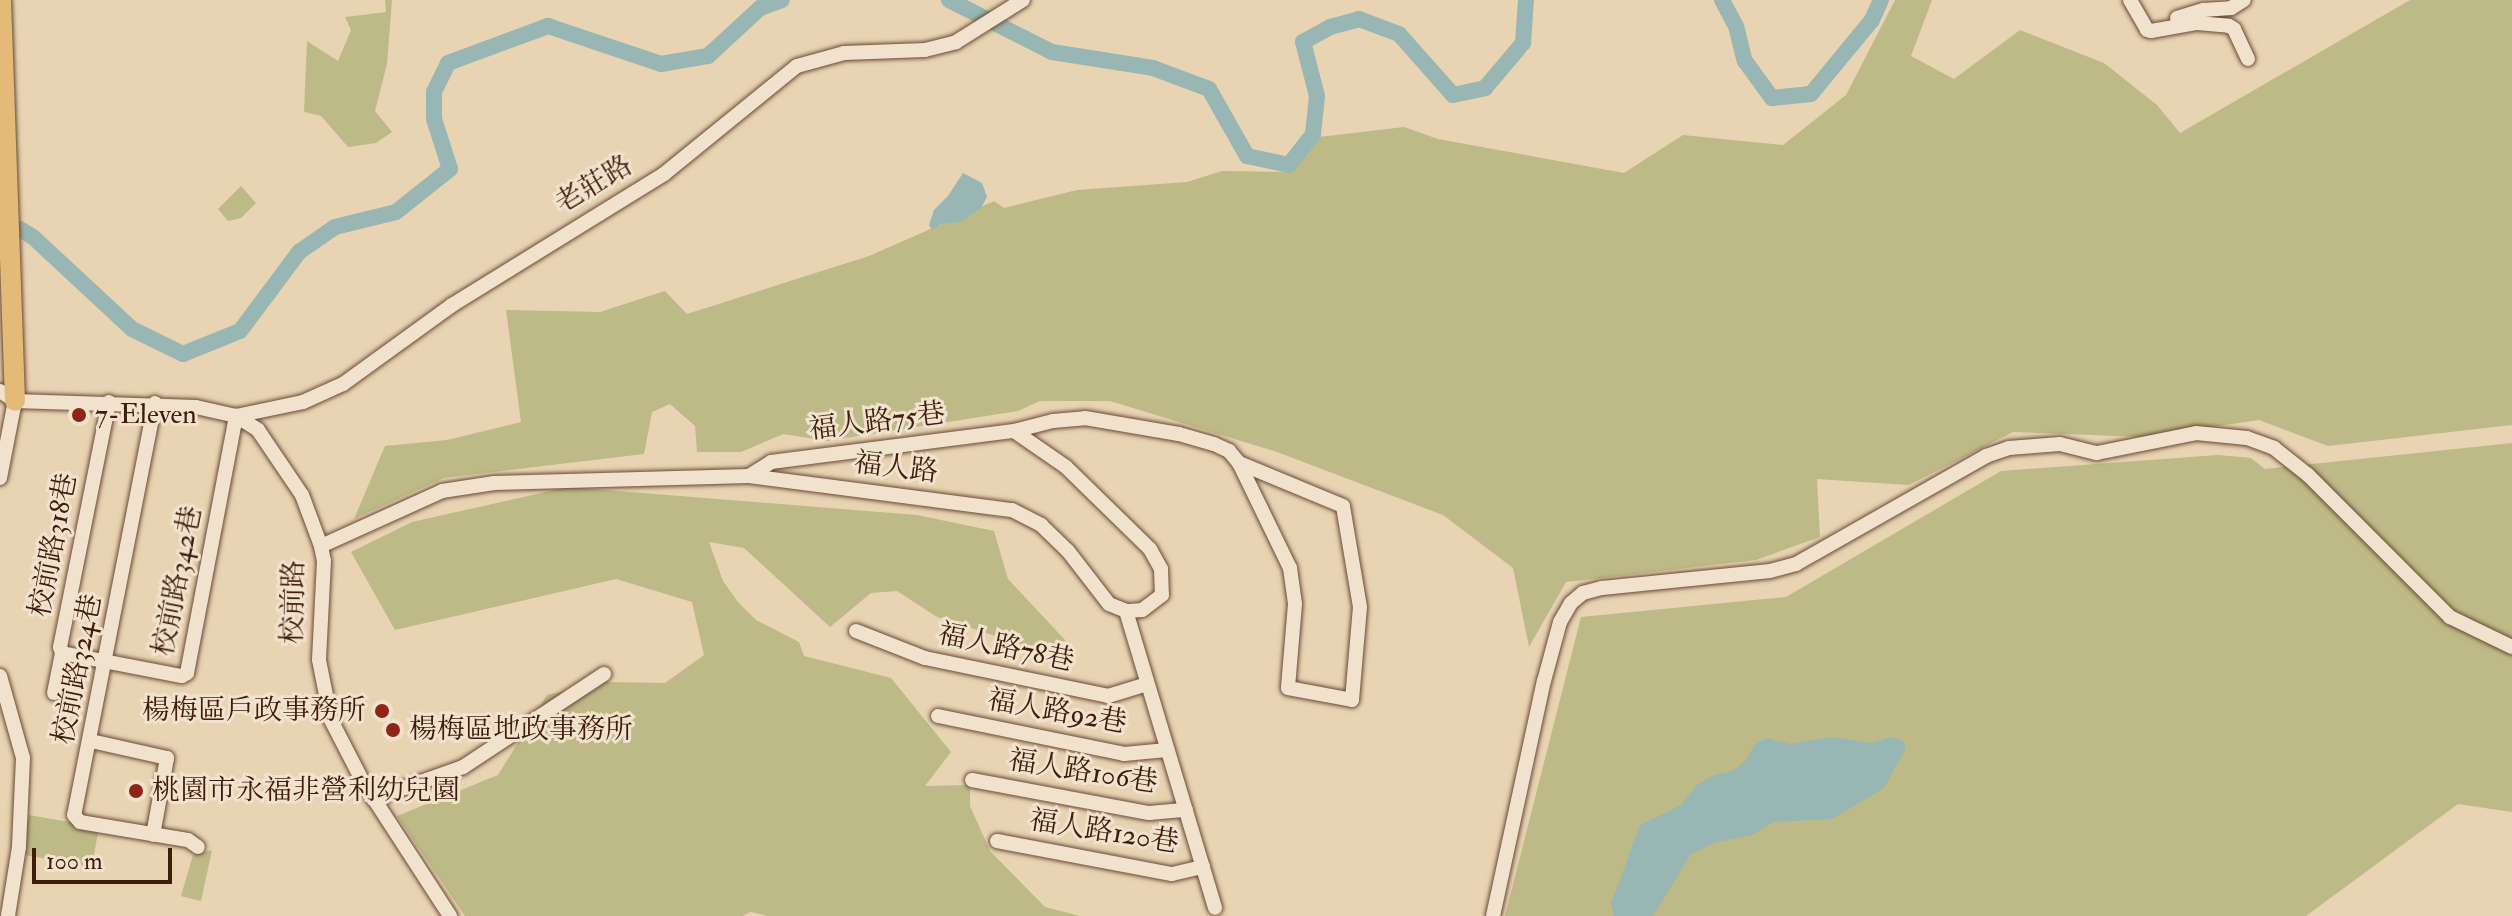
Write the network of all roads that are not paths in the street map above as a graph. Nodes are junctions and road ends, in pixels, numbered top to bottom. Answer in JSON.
{"nodes":[{"id":1,"x":1,"y":0,"type":"edge"},
{"id":2,"x":1023,"y":0,"type":"edge"},
{"id":3,"x":2130,"y":0,"type":"edge"},
{"id":4,"x":2244,"y":0,"type":"edge"},
{"id":5,"x":2141,"y":21,"type":"junction"},
{"id":6,"x":2248,"y":59,"type":"dead end"},
{"id":7,"x":6,"y":399,"type":"edge"},
{"id":8,"x":109,"y":402,"type":"junction"},
{"id":9,"x":155,"y":403,"type":"junction"},
{"id":10,"x":236,"y":416,"type":"junction"},
{"id":11,"x":1014,"y":431,"type":"junction"},
{"id":12,"x":1239,"y":463,"type":"junction"},
{"id":13,"x":749,"y":476,"type":"junction"},
{"id":14,"x":0,"y":478,"type":"edge"},
{"id":15,"x":321,"y":546,"type":"junction"},
{"id":16,"x":1126,"y":611,"type":"junction"},
{"id":17,"x":856,"y":631,"type":"dead end"},
{"id":18,"x":2512,"y":647,"type":"edge"},
{"id":19,"x":62,"y":653,"type":"junction"},
{"id":20,"x":106,"y":661,"type":"junction"},
{"id":21,"x":604,"y":674,"type":"dead end"},
{"id":22,"x":0,"y":676,"type":"edge"},
{"id":23,"x":1147,"y":684,"type":"junction"},
{"id":24,"x":54,"y":693,"type":"dead end"},
{"id":25,"x":938,"y":716,"type":"dead end"},
{"id":26,"x":91,"y":741,"type":"junction"},
{"id":27,"x":1167,"y":750,"type":"junction"},
{"id":28,"x":972,"y":780,"type":"dead end"},
{"id":29,"x":373,"y":799,"type":"junction"},
{"id":30,"x":1186,"y":810,"type":"junction"},
{"id":31,"x":153,"y":835,"type":"junction"},
{"id":32,"x":997,"y":841,"type":"dead end"},
{"id":33,"x":198,"y":847,"type":"dead end"},
{"id":34,"x":1203,"y":867,"type":"junction"},
{"id":35,"x":1215,"y":908,"type":"dead end"},
{"id":36,"x":8,"y":916,"type":"edge"},
{"id":37,"x":450,"y":916,"type":"edge"},
{"id":38,"x":1493,"y":916,"type":"edge"}],
"edges":[{"from":1,"to":7,"type":"highway"},
{"from":2,"to":10,"type":"street","name":"老莊路"},
{"from":3,"to":5,"type":"street"},
{"from":4,"to":5,"type":"street"},
{"from":5,"to":6,"type":"street"},
{"from":7,"to":8,"type":"street","name":"校前路"},
{"from":7,"to":14,"type":"street"},
{"from":8,"to":9,"type":"street","name":"校前路"},
{"from":8,"to":19,"type":"street","name":"校前路318巷"},
{"from":9,"to":10,"type":"street","name":"校前路"},
{"from":9,"to":20,"type":"street","name":"校前路324巷"},
{"from":10,"to":15,"type":"street","name":"校前路"},
{"from":10,"to":20,"type":"street","name":"校前路342巷"},
{"from":11,"to":12,"type":"street","name":"福人路75巷"},
{"from":11,"to":13,"type":"street","name":"福人路75巷"},
{"from":11,"to":16,"type":"street"},
{"from":12,"to":12,"type":"street","name":"福人路75巷"},
{"from":13,"to":15,"type":"street","name":"福人路"},
{"from":13,"to":16,"type":"street","name":"福人路"},
{"from":15,"to":29,"type":"street","name":"校前路"},
{"from":16,"to":23,"type":"street"},
{"from":17,"to":23,"type":"street","name":"福人路78巷"},
{"from":18,"to":38,"type":"street"},
{"from":19,"to":20,"type":"street","name":"校前路318巷"},
{"from":19,"to":24,"type":"street"},
{"from":20,"to":26,"type":"street","name":"校前路324巷"},
{"from":21,"to":29,"type":"street"},
{"from":22,"to":36,"type":"street"},
{"from":23,"to":27,"type":"street"},
{"from":25,"to":27,"type":"street","name":"福人路92巷"},
{"from":26,"to":31,"type":"street"},
{"from":26,"to":31,"type":"street","name":"校前路324巷"},
{"from":27,"to":30,"type":"street"},
{"from":28,"to":30,"type":"street","name":"福人路106巷"},
{"from":29,"to":37,"type":"street","name":"校前路"},
{"from":30,"to":34,"type":"street"},
{"from":31,"to":33,"type":"street","name":"校前路324巷"},
{"from":32,"to":34,"type":"street","name":"福人路120巷"},
{"from":34,"to":35,"type":"street"}]}
